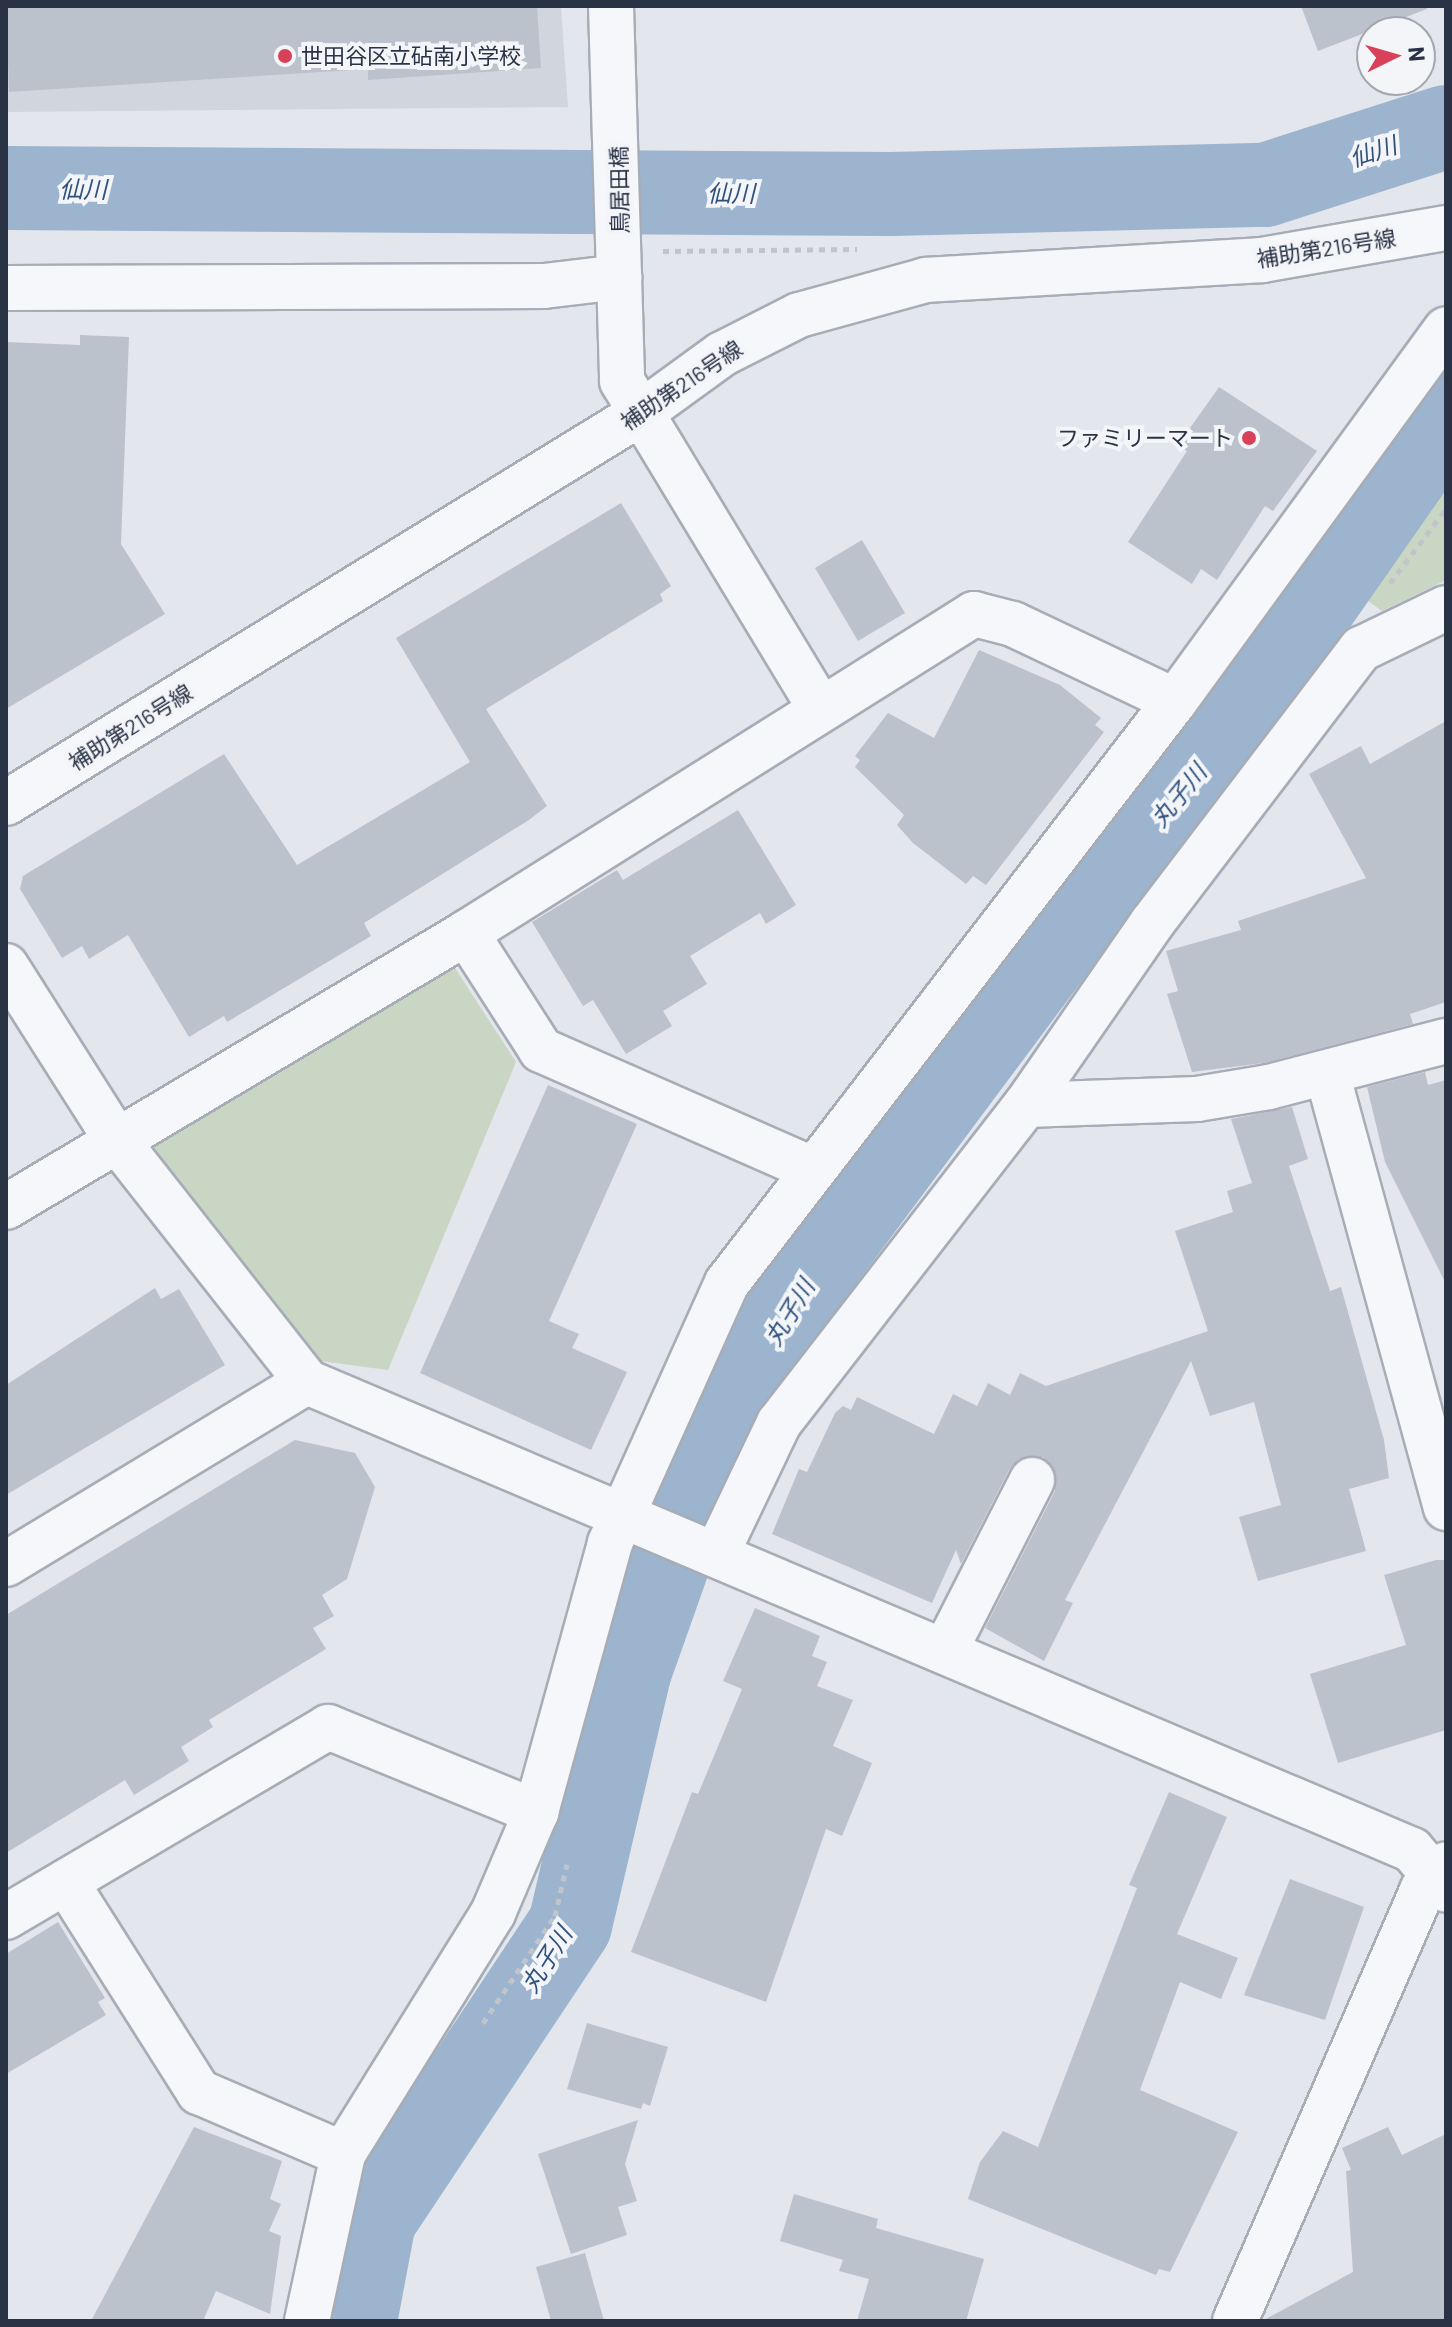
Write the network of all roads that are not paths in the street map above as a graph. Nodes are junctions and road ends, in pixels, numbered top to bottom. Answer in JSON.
{"nodes":[{"id":1,"x":611,"y":6,"type":"edge"},
{"id":2,"x":1446,"y":228,"type":"edge"},
{"id":3,"x":620,"y":264,"type":"junction"},
{"id":4,"x":6,"y":288,"type":"edge"},
{"id":5,"x":1446,"y":329,"type":"edge"},
{"id":6,"x":638,"y":415,"type":"junction"},
{"id":7,"x":1446,"y":608,"type":"edge"},
{"id":8,"x":1175,"y":701,"type":"junction"},
{"id":9,"x":821,"y":709,"type":"junction"},
{"id":10,"x":6,"y":803,"type":"edge"},
{"id":11,"x":466,"y":933,"type":"junction"},
{"id":12,"x":6,"y":966,"type":"edge"},
{"id":13,"x":1446,"y":1041,"type":"edge"},
{"id":14,"x":1327,"y":1073,"type":"junction"},
{"id":15,"x":1026,"y":1105,"type":"junction"},
{"id":16,"x":115,"y":1138,"type":"junction"},
{"id":17,"x":812,"y":1169,"type":"junction"},
{"id":18,"x":6,"y":1207,"type":"edge"},
{"id":19,"x":307,"y":1382,"type":"junction"},
{"id":20,"x":1032,"y":1480,"type":"dead end"},
{"id":21,"x":1446,"y":1508,"type":"edge"},
{"id":22,"x":622,"y":1515,"type":"junction"},
{"id":23,"x":716,"y":1555,"type":"junction"},
{"id":24,"x":6,"y":1564,"type":"edge"},
{"id":25,"x":945,"y":1651,"type":"junction"},
{"id":26,"x":536,"y":1812,"type":"junction"},
{"id":27,"x":1443,"y":1875,"type":"edge"},
{"id":28,"x":66,"y":1882,"type":"junction"},
{"id":29,"x":6,"y":1917,"type":"edge"},
{"id":30,"x":343,"y":2154,"type":"junction"},
{"id":31,"x":307,"y":2321,"type":"edge"},
{"id":32,"x":1235,"y":2321,"type":"edge"}],
"edges":[{"from":1,"to":3,"type":"street","name":"鳥居田橋"},
{"from":2,"to":6,"type":"street","name":"補助第216号線"},
{"from":3,"to":4,"type":"street"},
{"from":3,"to":6,"type":"street","name":"鳥居田橋"},
{"from":5,"to":8,"type":"street"},
{"from":6,"to":9,"type":"street","name":"鳥居田橋"},
{"from":6,"to":10,"type":"street","name":"補助第216号線"},
{"from":7,"to":15,"type":"street"},
{"from":8,"to":9,"type":"street"},
{"from":8,"to":17,"type":"street"},
{"from":9,"to":11,"type":"street"},
{"from":11,"to":16,"type":"street"},
{"from":11,"to":17,"type":"street"},
{"from":12,"to":16,"type":"street"},
{"from":13,"to":14,"type":"street"},
{"from":14,"to":15,"type":"street"},
{"from":14,"to":21,"type":"street"},
{"from":15,"to":23,"type":"street"},
{"from":16,"to":18,"type":"street"},
{"from":16,"to":19,"type":"street"},
{"from":17,"to":22,"type":"street"},
{"from":19,"to":22,"type":"street"},
{"from":19,"to":24,"type":"street"},
{"from":20,"to":25,"type":"street"},
{"from":22,"to":23,"type":"street"},
{"from":22,"to":26,"type":"street"},
{"from":23,"to":25,"type":"street"},
{"from":25,"to":27,"type":"street"},
{"from":26,"to":28,"type":"street"},
{"from":26,"to":30,"type":"street"},
{"from":27,"to":32,"type":"street"},
{"from":28,"to":29,"type":"street"},
{"from":28,"to":30,"type":"street"},
{"from":30,"to":31,"type":"street"}]}
